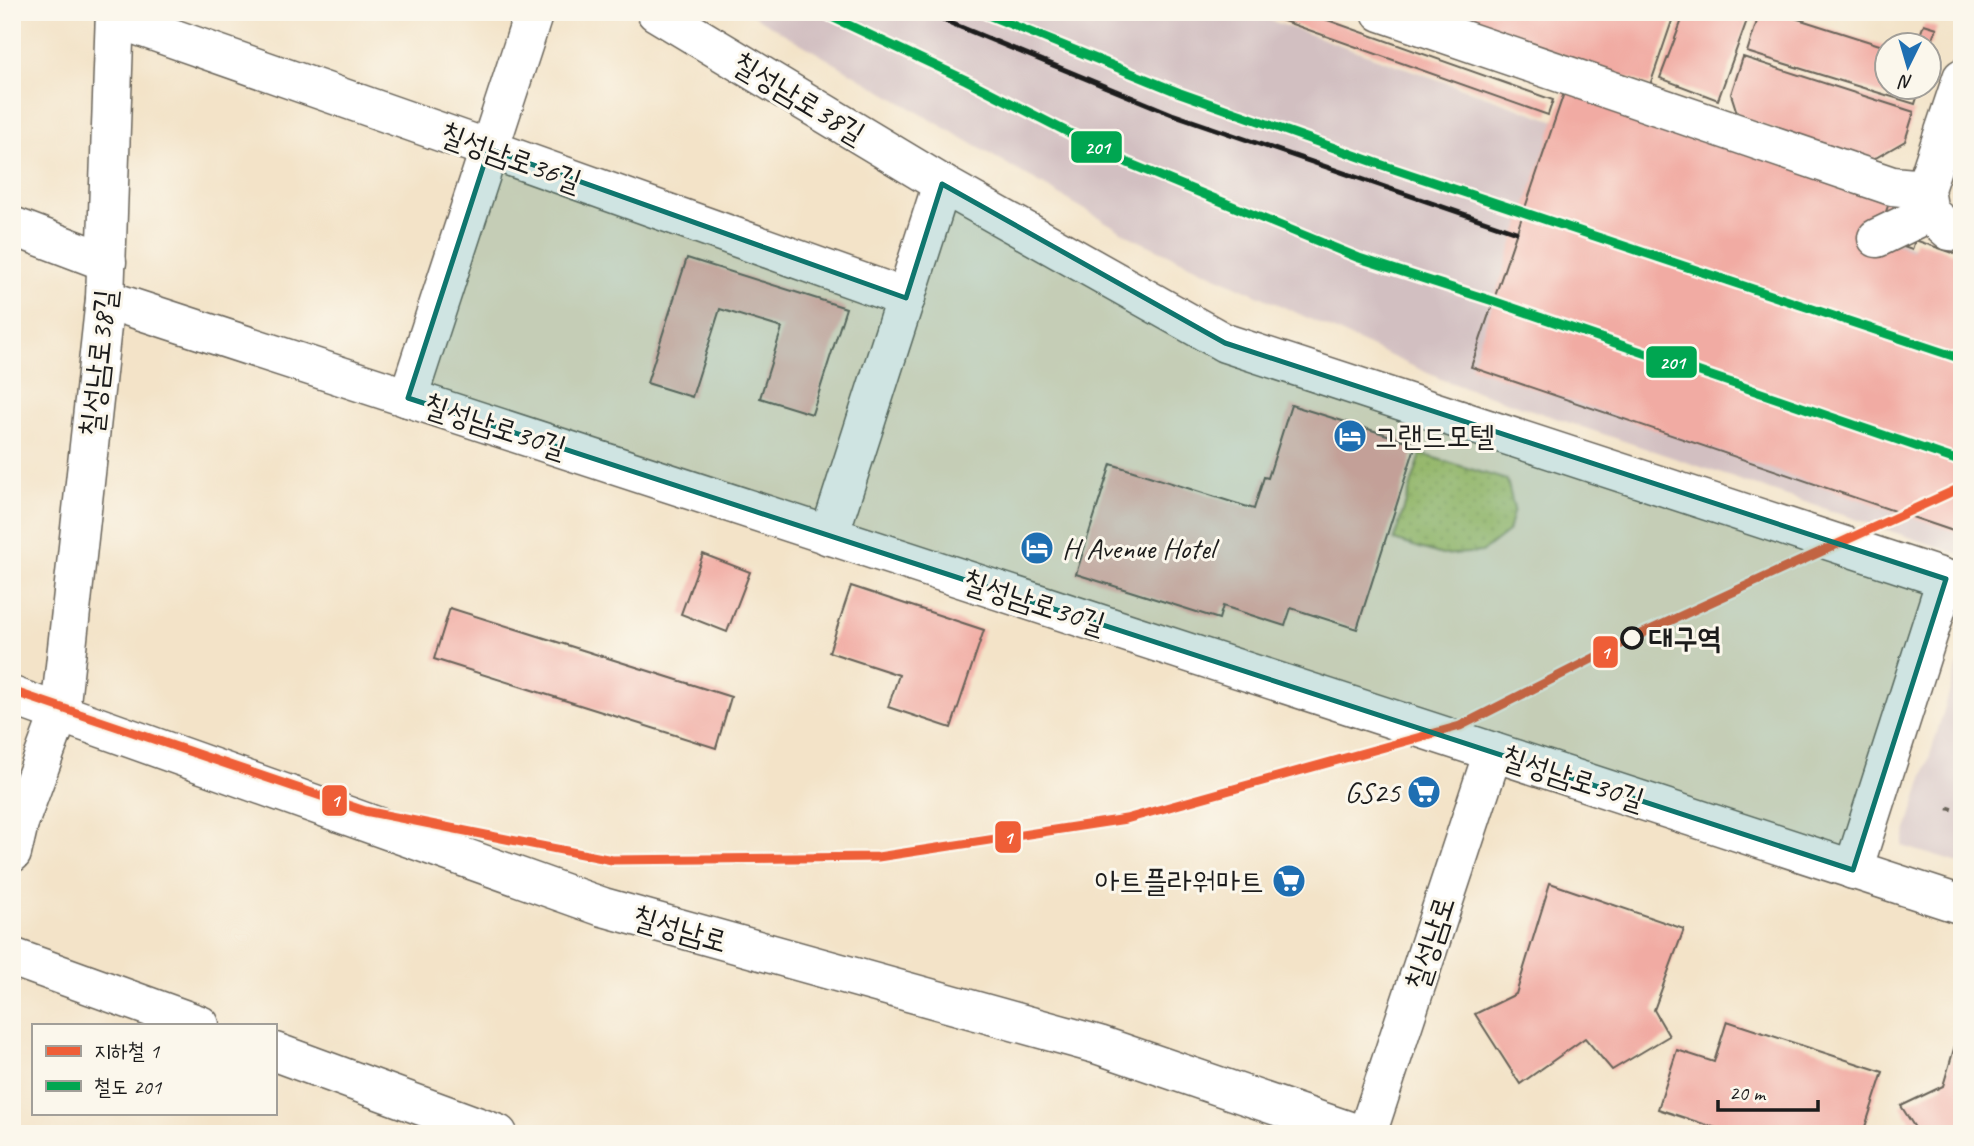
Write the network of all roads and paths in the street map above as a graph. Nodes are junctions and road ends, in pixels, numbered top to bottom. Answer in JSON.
{"nodes":[{"id":1,"x":534,"y":12,"type":"edge"},
{"id":2,"x":656,"y":12,"type":"edge"},
{"id":3,"x":1381,"y":12,"type":"edge"},
{"id":4,"x":115,"y":15,"type":"edge"},
{"id":5,"x":1959,"y":98,"type":"edge"},
{"id":6,"x":489,"y":149,"type":"junction"},
{"id":7,"x":942,"y":184,"type":"junction"},
{"id":8,"x":1927,"y":201,"type":"junction"},
{"id":9,"x":12,"y":226,"type":"edge"},
{"id":10,"x":1962,"y":232,"type":"edge"},
{"id":11,"x":1877,"y":238,"type":"dead end"},
{"id":12,"x":106,"y":281,"type":"junction"},
{"id":13,"x":906,"y":298,"type":"junction"},
{"id":14,"x":408,"y":398,"type":"junction"},
{"id":15,"x":829,"y":536,"type":"junction"},
{"id":16,"x":12,"y":696,"type":"edge"},
{"id":17,"x":60,"y":712,"type":"junction"},
{"id":18,"x":1493,"y":752,"type":"junction"},
{"id":19,"x":1948,"y":807,"type":"dead end"},
{"id":20,"x":1962,"y":812,"type":"edge"},
{"id":21,"x":12,"y":853,"type":"edge"},
{"id":22,"x":1853,"y":870,"type":"junction"},
{"id":23,"x":1962,"y":905,"type":"edge"},
{"id":24,"x":12,"y":957,"type":"edge"},
{"id":25,"x":197,"y":1024,"type":"edge"},
{"id":26,"x":276,"y":1052,"type":"edge"},
{"id":27,"x":498,"y":1134,"type":"edge"},
{"id":28,"x":1358,"y":1134,"type":"edge"},
{"id":29,"x":1367,"y":1134,"type":"edge"}],
"edges":[{"from":1,"to":6,"type":"street"},
{"from":2,"to":7,"type":"street","name":"칠성남로38길"},
{"from":3,"to":8,"type":"street"},
{"from":4,"to":6,"type":"street","name":"칠성남로36길"},
{"from":4,"to":12,"type":"street","name":"칠성남로38길"},
{"from":5,"to":8,"type":"street"},
{"from":6,"to":13,"type":"street","name":"칠성남로36길"},
{"from":6,"to":14,"type":"street"},
{"from":7,"to":13,"type":"street"},
{"from":7,"to":22,"type":"street","name":"칠성남로38길"},
{"from":8,"to":10,"type":"street"},
{"from":8,"to":11,"type":"street"},
{"from":9,"to":12,"type":"street","name":"칠성남로30길"},
{"from":12,"to":14,"type":"street","name":"칠성남로30길"},
{"from":12,"to":17,"type":"street","name":"칠성남로38길"},
{"from":13,"to":15,"type":"street"},
{"from":14,"to":15,"type":"street","name":"칠성남로30길"},
{"from":15,"to":18,"type":"street","name":"칠성남로30길"},
{"from":16,"to":17,"type":"street","name":"칠성남로"},
{"from":17,"to":21,"type":"street","name":"칠성남로38길"},
{"from":17,"to":28,"type":"street","name":"칠성남로"},
{"from":18,"to":22,"type":"street","name":"칠성남로30길"},
{"from":18,"to":29,"type":"street","name":"칠성남로"},
{"from":19,"to":20,"type":"path"},
{"from":22,"to":23,"type":"street","name":"칠성남로30길"},
{"from":24,"to":25,"type":"street"},
{"from":26,"to":27,"type":"street"}]}
